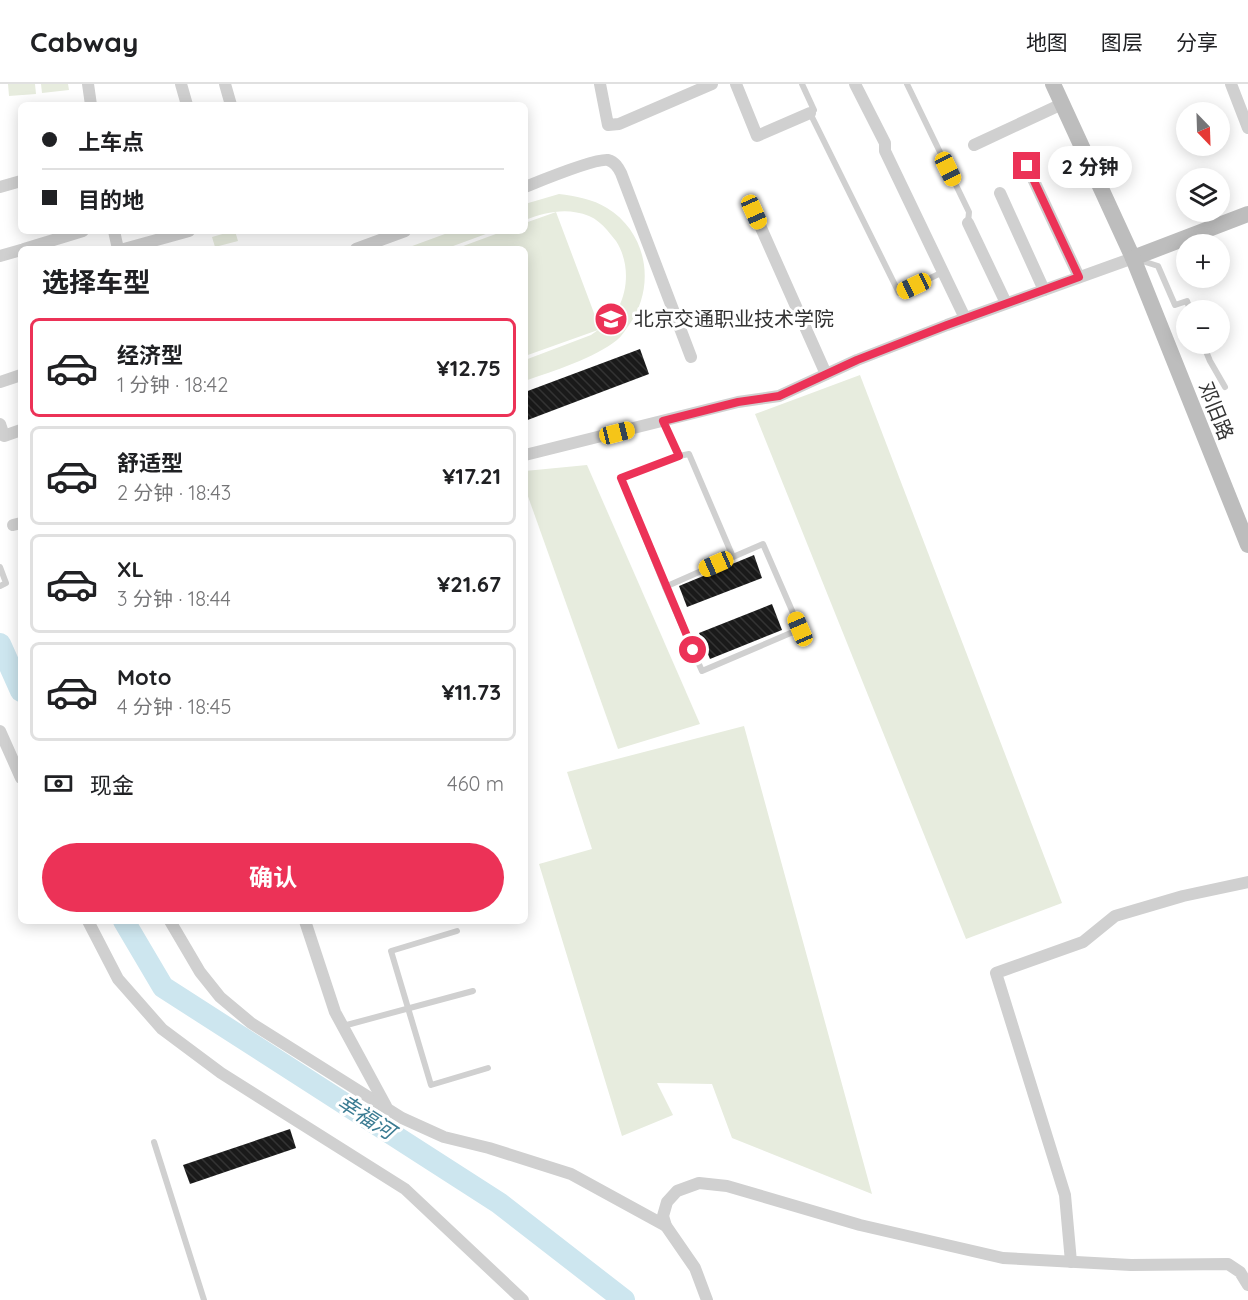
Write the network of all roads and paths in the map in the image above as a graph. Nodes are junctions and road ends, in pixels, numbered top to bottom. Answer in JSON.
{"nodes":[{"id":1,"x":88,"y":84,"type":"edge"},
{"id":2,"x":181,"y":84,"type":"edge"},
{"id":3,"x":225,"y":84,"type":"edge"},
{"id":4,"x":600,"y":84,"type":"edge"},
{"id":5,"x":712,"y":84,"type":"edge"},
{"id":6,"x":736,"y":84,"type":"edge"},
{"id":7,"x":802,"y":84,"type":"edge"},
{"id":8,"x":855,"y":84,"type":"edge"},
{"id":9,"x":907,"y":84,"type":"edge"},
{"id":10,"x":1053,"y":84,"type":"edge"},
{"id":11,"x":1231,"y":84,"type":"edge"},
{"id":12,"x":91,"y":102,"type":"edge"},
{"id":13,"x":186,"y":102,"type":"edge"},
{"id":14,"x":230,"y":102,"type":"edge"},
{"id":15,"x":1062,"y":104,"type":"junction"},
{"id":16,"x":810,"y":113,"type":"junction"},
{"id":17,"x":1248,"y":128,"type":"edge"},
{"id":18,"x":974,"y":145,"type":"dead end"},
{"id":19,"x":1027,"y":166,"type":"dead end"},
{"id":20,"x":18,"y":182,"type":"edge"},
{"id":21,"x":528,"y":186,"type":"edge"},
{"id":22,"x":0,"y":187,"type":"edge"},
{"id":23,"x":1000,"y":193,"type":"dead end"},
{"id":24,"x":754,"y":212,"type":"dead end"},
{"id":25,"x":1248,"y":214,"type":"edge"},
{"id":26,"x":968,"y":223,"type":"joint"},
{"id":27,"x":74,"y":234,"type":"edge"},
{"id":28,"x":178,"y":234,"type":"edge"},
{"id":29,"x":397,"y":234,"type":"edge"},
{"id":30,"x":36,"y":246,"type":"edge"},
{"id":31,"x":135,"y":246,"type":"edge"},
{"id":32,"x":364,"y":246,"type":"edge"},
{"id":33,"x":18,"y":251,"type":"edge"},
{"id":34,"x":0,"y":256,"type":"edge"},
{"id":35,"x":1133,"y":258,"type":"junction"},
{"id":36,"x":943,"y":272,"type":"junction"},
{"id":37,"x":1079,"y":277,"type":"junction"},
{"id":38,"x":1044,"y":290,"type":"junction"},
{"id":39,"x":1006,"y":303,"type":"junction"},
{"id":40,"x":1176,"y":305,"type":"edge"},
{"id":41,"x":965,"y":318,"type":"junction"},
{"id":42,"x":1207,"y":354,"type":"edge"},
{"id":43,"x":691,"y":357,"type":"dead end"},
{"id":44,"x":826,"y":374,"type":"junction"},
{"id":45,"x":18,"y":376,"type":"edge"},
{"id":46,"x":0,"y":382,"type":"edge"},
{"id":47,"x":1225,"y":387,"type":"dead end"},
{"id":48,"x":663,"y":421,"type":"junction"},
{"id":49,"x":0,"y":424,"type":"edge"},
{"id":50,"x":18,"y":431,"type":"edge"},
{"id":51,"x":528,"y":455,"type":"edge"},
{"id":52,"x":679,"y":456,"type":"junction"},
{"id":53,"x":1248,"y":545,"type":"edge"},
{"id":54,"x":733,"y":557,"type":"junction"},
{"id":55,"x":0,"y":567,"type":"edge"},
{"id":56,"x":0,"y":586,"type":"edge"},
{"id":57,"x":665,"y":586,"type":"junction"},
{"id":58,"x":0,"y":731,"type":"edge"},
{"id":59,"x":18,"y":771,"type":"edge"},
{"id":60,"x":1248,"y":882,"type":"edge"},
{"id":61,"x":90,"y":924,"type":"edge"},
{"id":62,"x":172,"y":924,"type":"edge"},
{"id":63,"x":306,"y":924,"type":"edge"},
{"id":64,"x":457,"y":931,"type":"dead end"},
{"id":65,"x":473,"y":991,"type":"dead end"},
{"id":66,"x":408,"y":1008,"type":"junction"},
{"id":67,"x":342,"y":1026,"type":"junction"},
{"id":68,"x":488,"y":1068,"type":"dead end"},
{"id":69,"x":389,"y":1110,"type":"junction"},
{"id":70,"x":154,"y":1142,"type":"dead end"},
{"id":71,"x":666,"y":1226,"type":"junction"},
{"id":72,"x":1071,"y":1262,"type":"junction"},
{"id":73,"x":1248,"y":1285,"type":"edge"},
{"id":74,"x":204,"y":1300,"type":"edge"},
{"id":75,"x":523,"y":1300,"type":"edge"},
{"id":76,"x":707,"y":1300,"type":"edge"}],
"edges":[{"from":1,"to":12,"type":"street"},
{"from":2,"to":13,"type":"street"},
{"from":3,"to":14,"type":"street"},
{"from":4,"to":5,"type":"street"},
{"from":6,"to":16,"type":"street"},
{"from":7,"to":16,"type":"lane"},
{"from":8,"to":36,"type":"street"},
{"from":9,"to":26,"type":"lane"},
{"from":10,"to":15,"type":"street","name":"邓旧路"},
{"from":11,"to":17,"type":"street"},
{"from":15,"to":18,"type":"street"},
{"from":15,"to":35,"type":"street","name":"邓旧路"},
{"from":16,"to":36,"type":"lane"},
{"from":19,"to":37,"type":"street"},
{"from":20,"to":22,"type":"street"},
{"from":21,"to":43,"type":"street"},
{"from":23,"to":38,"type":"street"},
{"from":24,"to":44,"type":"street"},
{"from":25,"to":35,"type":"street"},
{"from":26,"to":39,"type":"street"},
{"from":27,"to":30,"type":"street"},
{"from":28,"to":31,"type":"street"},
{"from":29,"to":32,"type":"street"},
{"from":33,"to":34,"type":"street"},
{"from":35,"to":37,"type":"street"},
{"from":35,"to":40,"type":"lane"},
{"from":35,"to":53,"type":"street","name":"邓旧路"},
{"from":36,"to":41,"type":"street"},
{"from":37,"to":38,"type":"street"},
{"from":38,"to":39,"type":"street"},
{"from":39,"to":41,"type":"street"},
{"from":41,"to":44,"type":"street"},
{"from":42,"to":47,"type":"lane"},
{"from":44,"to":48,"type":"street"},
{"from":45,"to":46,"type":"street"},
{"from":48,"to":51,"type":"street"},
{"from":48,"to":52,"type":"lane"},
{"from":49,"to":50,"type":"street"},
{"from":52,"to":54,"type":"lane"},
{"from":52,"to":57,"type":"lane"},
{"from":54,"to":57,"type":"lane"},
{"from":54,"to":57,"type":"lane"},
{"from":55,"to":56,"type":"lane"},
{"from":58,"to":59,"type":"street"},
{"from":60,"to":72,"type":"street"},
{"from":61,"to":75,"type":"street"},
{"from":62,"to":69,"type":"street"},
{"from":63,"to":67,"type":"street"},
{"from":64,"to":66,"type":"lane"},
{"from":65,"to":66,"type":"lane"},
{"from":66,"to":67,"type":"lane"},
{"from":66,"to":68,"type":"lane"},
{"from":67,"to":69,"type":"street"},
{"from":69,"to":71,"type":"street"},
{"from":70,"to":74,"type":"lane"},
{"from":71,"to":72,"type":"street"},
{"from":71,"to":76,"type":"street"},
{"from":72,"to":73,"type":"street"}]}
